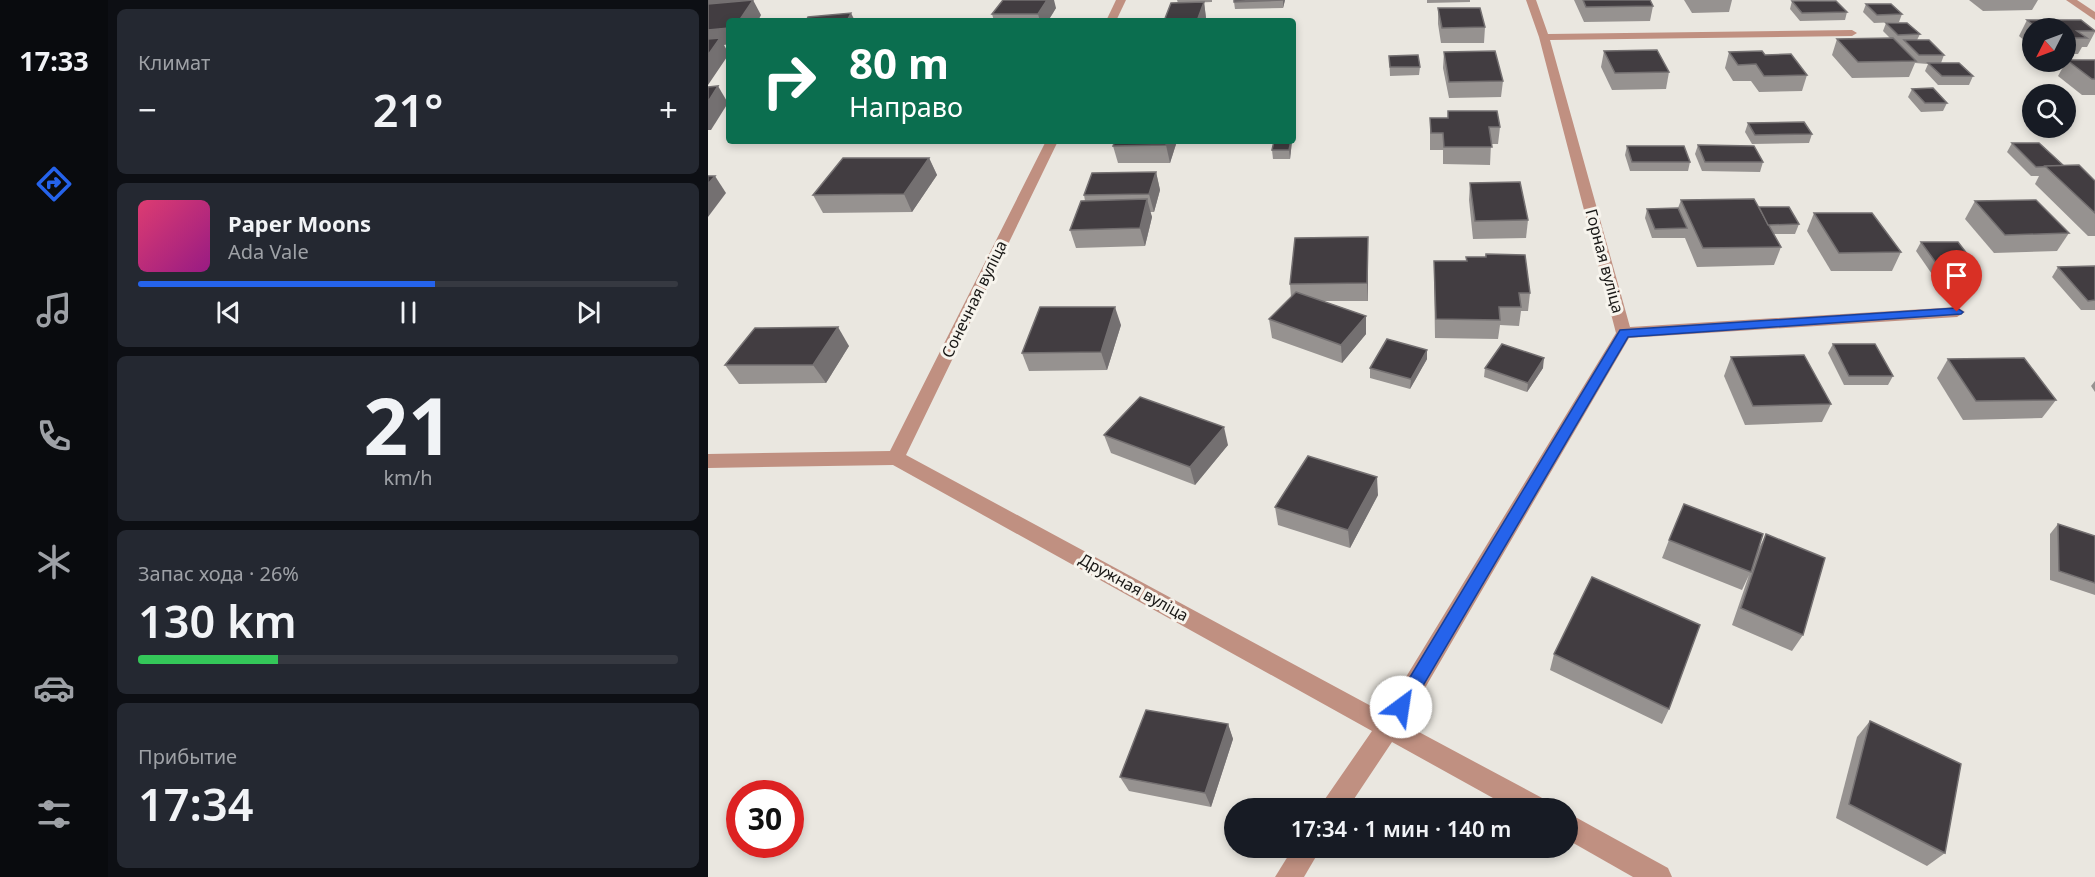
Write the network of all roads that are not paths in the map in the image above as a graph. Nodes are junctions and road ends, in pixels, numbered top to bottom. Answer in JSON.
{"nodes":[{"id":1,"x":1121,"y":0,"type":"edge"},
{"id":2,"x":1531,"y":0,"type":"edge"},
{"id":3,"x":2071,"y":0,"type":"edge"},
{"id":4,"x":2095,"y":17,"type":"edge"},
{"id":5,"x":1112,"y":18,"type":"edge"},
{"id":6,"x":1852,"y":33,"type":"dead end"},
{"id":7,"x":1544,"y":37,"type":"junction"},
{"id":8,"x":1051,"y":144,"type":"edge"},
{"id":9,"x":1957,"y":312,"type":"dead end"},
{"id":10,"x":1624,"y":333,"type":"junction"},
{"id":11,"x":896,"y":458,"type":"junction"},
{"id":12,"x":708,"y":461,"type":"edge"},
{"id":13,"x":1389,"y":727,"type":"junction"},
{"id":14,"x":1341,"y":798,"type":"edge"},
{"id":15,"x":1517,"y":798,"type":"edge"},
{"id":16,"x":1578,"y":832,"type":"edge"},
{"id":17,"x":1301,"y":858,"type":"edge"},
{"id":18,"x":1288,"y":877,"type":"edge"},
{"id":19,"x":1659,"y":877,"type":"edge"}],
"edges":[{"from":1,"to":5,"type":"street"},
{"from":2,"to":7,"type":"street","name":"Горная вуліца"},
{"from":3,"to":4,"type":"street"},
{"from":6,"to":7,"type":"street"},
{"from":7,"to":10,"type":"street","name":"Горная вуліца"},
{"from":8,"to":11,"type":"street","name":"Сонечная вуліца"},
{"from":9,"to":10,"type":"street"},
{"from":10,"to":13,"type":"street","name":"Горная вуліца"},
{"from":11,"to":12,"type":"street","name":"Дружная вуліца"},
{"from":11,"to":13,"type":"street","name":"Дружная вуліца"},
{"from":13,"to":14,"type":"street","name":"Горная вуліца"},
{"from":13,"to":15,"type":"street","name":"Дружная вуліца"},
{"from":16,"to":19,"type":"street"},
{"from":17,"to":18,"type":"street"}]}
